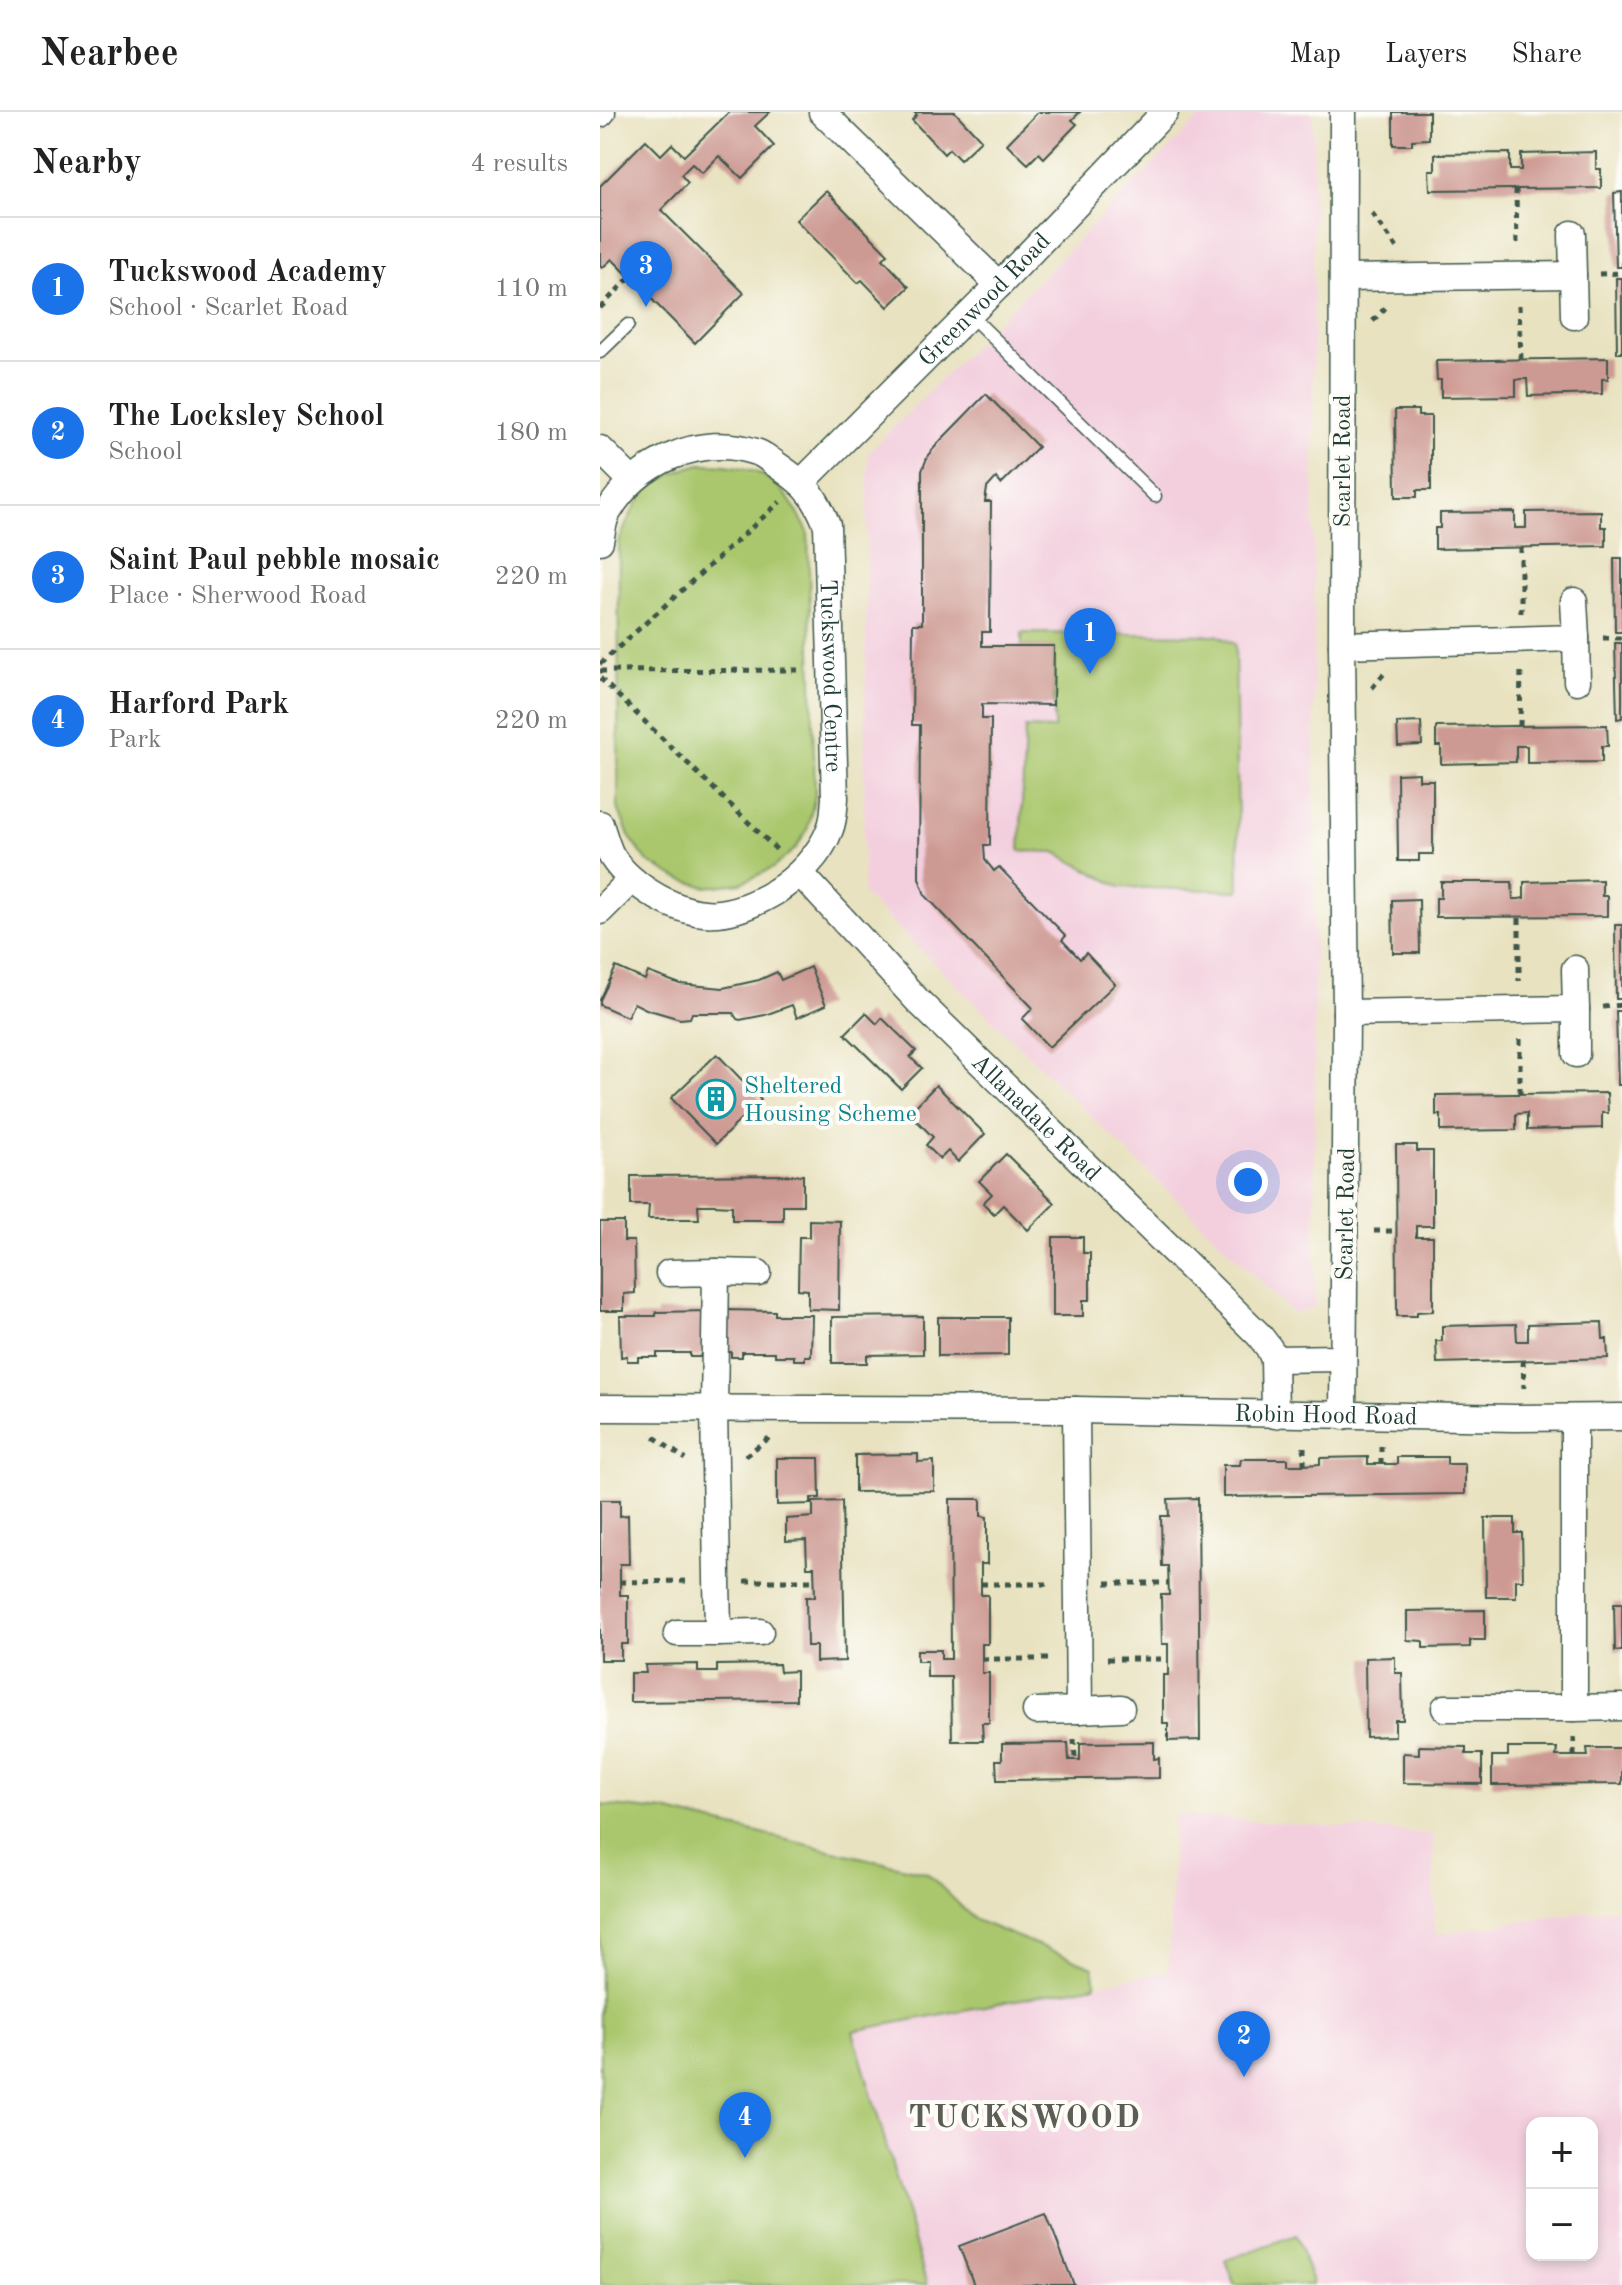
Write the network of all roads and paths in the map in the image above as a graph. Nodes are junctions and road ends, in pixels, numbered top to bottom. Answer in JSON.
{"nodes":[{"id":1,"x":822,"y":112,"type":"edge"},
{"id":2,"x":1165,"y":112,"type":"edge"},
{"id":3,"x":1343,"y":112,"type":"edge"},
{"id":4,"x":1572,"y":234,"type":"dead end"},
{"id":5,"x":1573,"y":275,"type":"junction"},
{"id":6,"x":630,"y":277,"type":"dead end"},
{"id":7,"x":1343,"y":278,"type":"junction"},
{"id":8,"x":999,"y":285,"type":"junction"},
{"id":9,"x":600,"y":308,"type":"edge"},
{"id":10,"x":969,"y":314,"type":"junction"},
{"id":11,"x":1574,"y":316,"type":"dead end"},
{"id":12,"x":628,"y":325,"type":"dead end"},
{"id":13,"x":600,"y":352,"type":"edge"},
{"id":14,"x":600,"y":449,"type":"edge"},
{"id":15,"x":631,"y":480,"type":"junction"},
{"id":16,"x":802,"y":482,"type":"junction"},
{"id":17,"x":1155,"y":496,"type":"dead end"},
{"id":18,"x":600,"y":541,"type":"edge"},
{"id":19,"x":1574,"y":601,"type":"dead end"},
{"id":20,"x":1576,"y":638,"type":"junction"},
{"id":21,"x":1342,"y":645,"type":"junction"},
{"id":22,"x":600,"y":664,"type":"edge"},
{"id":23,"x":600,"y":671,"type":"edge"},
{"id":24,"x":832,"y":672,"type":"junction"},
{"id":25,"x":600,"y":678,"type":"edge"},
{"id":26,"x":1577,"y":681,"type":"dead end"},
{"id":27,"x":600,"y":824,"type":"edge"},
{"id":28,"x":800,"y":873,"type":"junction"},
{"id":29,"x":631,"y":880,"type":"junction"},
{"id":30,"x":600,"y":911,"type":"edge"},
{"id":31,"x":1575,"y":969,"type":"dead end"},
{"id":32,"x":1576,"y":1009,"type":"junction"},
{"id":33,"x":1346,"y":1013,"type":"junction"},
{"id":34,"x":1576,"y":1054,"type":"dead end"},
{"id":35,"x":1374,"y":1231,"type":"dead end"},
{"id":36,"x":1397,"y":1231,"type":"dead end"},
{"id":37,"x":716,"y":1272,"type":"junction"},
{"id":38,"x":669,"y":1273,"type":"dead end"},
{"id":39,"x":758,"y":1273,"type":"dead end"},
{"id":40,"x":1343,"y":1358,"type":"junction"},
{"id":41,"x":1274,"y":1359,"type":"junction"},
{"id":42,"x":600,"y":1408,"type":"edge"},
{"id":43,"x":714,"y":1409,"type":"junction"},
{"id":44,"x":1076,"y":1410,"type":"junction"},
{"id":45,"x":1275,"y":1415,"type":"junction"},
{"id":46,"x":1343,"y":1416,"type":"junction"},
{"id":47,"x":1622,"y":1417,"type":"edge"},
{"id":48,"x":1574,"y":1418,"type":"junction"},
{"id":49,"x":760,"y":1632,"type":"dead end"},
{"id":50,"x":677,"y":1633,"type":"dead end"},
{"id":51,"x":718,"y":1633,"type":"junction"},
{"id":52,"x":1622,"y":1707,"type":"edge"},
{"id":53,"x":1121,"y":1708,"type":"dead end"},
{"id":54,"x":1445,"y":1708,"type":"dead end"},
{"id":55,"x":1574,"y":1708,"type":"junction"},
{"id":56,"x":1079,"y":1710,"type":"junction"},
{"id":57,"x":1036,"y":1711,"type":"dead end"}],
"edges":[{"from":1,"to":8,"type":"street"},
{"from":2,"to":8,"type":"street","name":"Greenwood Road"},
{"from":3,"to":7,"type":"street","name":"Scarlet Road"},
{"from":4,"to":5,"type":"street"},
{"from":5,"to":7,"type":"street"},
{"from":5,"to":11,"type":"street"},
{"from":6,"to":9,"type":"path"},
{"from":7,"to":21,"type":"street","name":"Scarlet Road"},
{"from":8,"to":10,"type":"street","name":"Greenwood Road"},
{"from":10,"to":16,"type":"street","name":"Greenwood Road"},
{"from":10,"to":17,"type":"lane"},
{"from":12,"to":13,"type":"lane"},
{"from":14,"to":15,"type":"street"},
{"from":15,"to":16,"type":"street","name":"Tuckswood Centre"},
{"from":15,"to":18,"type":"street","name":"Tuckswood Centre"},
{"from":16,"to":22,"type":"path"},
{"from":16,"to":24,"type":"street","name":"Tuckswood Centre"},
{"from":19,"to":20,"type":"street"},
{"from":20,"to":21,"type":"street"},
{"from":20,"to":26,"type":"street"},
{"from":21,"to":33,"type":"street","name":"Scarlet Road"},
{"from":23,"to":24,"type":"path"},
{"from":24,"to":28,"type":"street","name":"Tuckswood Centre"},
{"from":25,"to":28,"type":"path"},
{"from":27,"to":29,"type":"street","name":"Tuckswood Centre"},
{"from":28,"to":29,"type":"street","name":"Tuckswood Centre"},
{"from":28,"to":41,"type":"street","name":"Allanadale Road"},
{"from":29,"to":30,"type":"street"},
{"from":31,"to":32,"type":"street"},
{"from":32,"to":33,"type":"street"},
{"from":32,"to":34,"type":"street"},
{"from":33,"to":40,"type":"street","name":"Scarlet Road"},
{"from":35,"to":36,"type":"path"},
{"from":37,"to":38,"type":"street"},
{"from":37,"to":39,"type":"street"},
{"from":37,"to":43,"type":"street"},
{"from":40,"to":41,"type":"street"},
{"from":40,"to":46,"type":"street","name":"Scarlet Road"},
{"from":41,"to":45,"type":"street"},
{"from":42,"to":43,"type":"street","name":"Robin Hood Road"},
{"from":43,"to":44,"type":"street","name":"Robin Hood Road"},
{"from":43,"to":51,"type":"street"},
{"from":44,"to":45,"type":"street","name":"Robin Hood Road"},
{"from":44,"to":56,"type":"street"},
{"from":45,"to":46,"type":"street","name":"Robin Hood Road"},
{"from":46,"to":48,"type":"street","name":"Robin Hood Road"},
{"from":47,"to":48,"type":"street","name":"Robin Hood Road"},
{"from":48,"to":55,"type":"street"},
{"from":49,"to":51,"type":"street"},
{"from":50,"to":51,"type":"street"},
{"from":52,"to":55,"type":"street"},
{"from":53,"to":56,"type":"street"},
{"from":54,"to":55,"type":"street"},
{"from":56,"to":57,"type":"street"}]}
